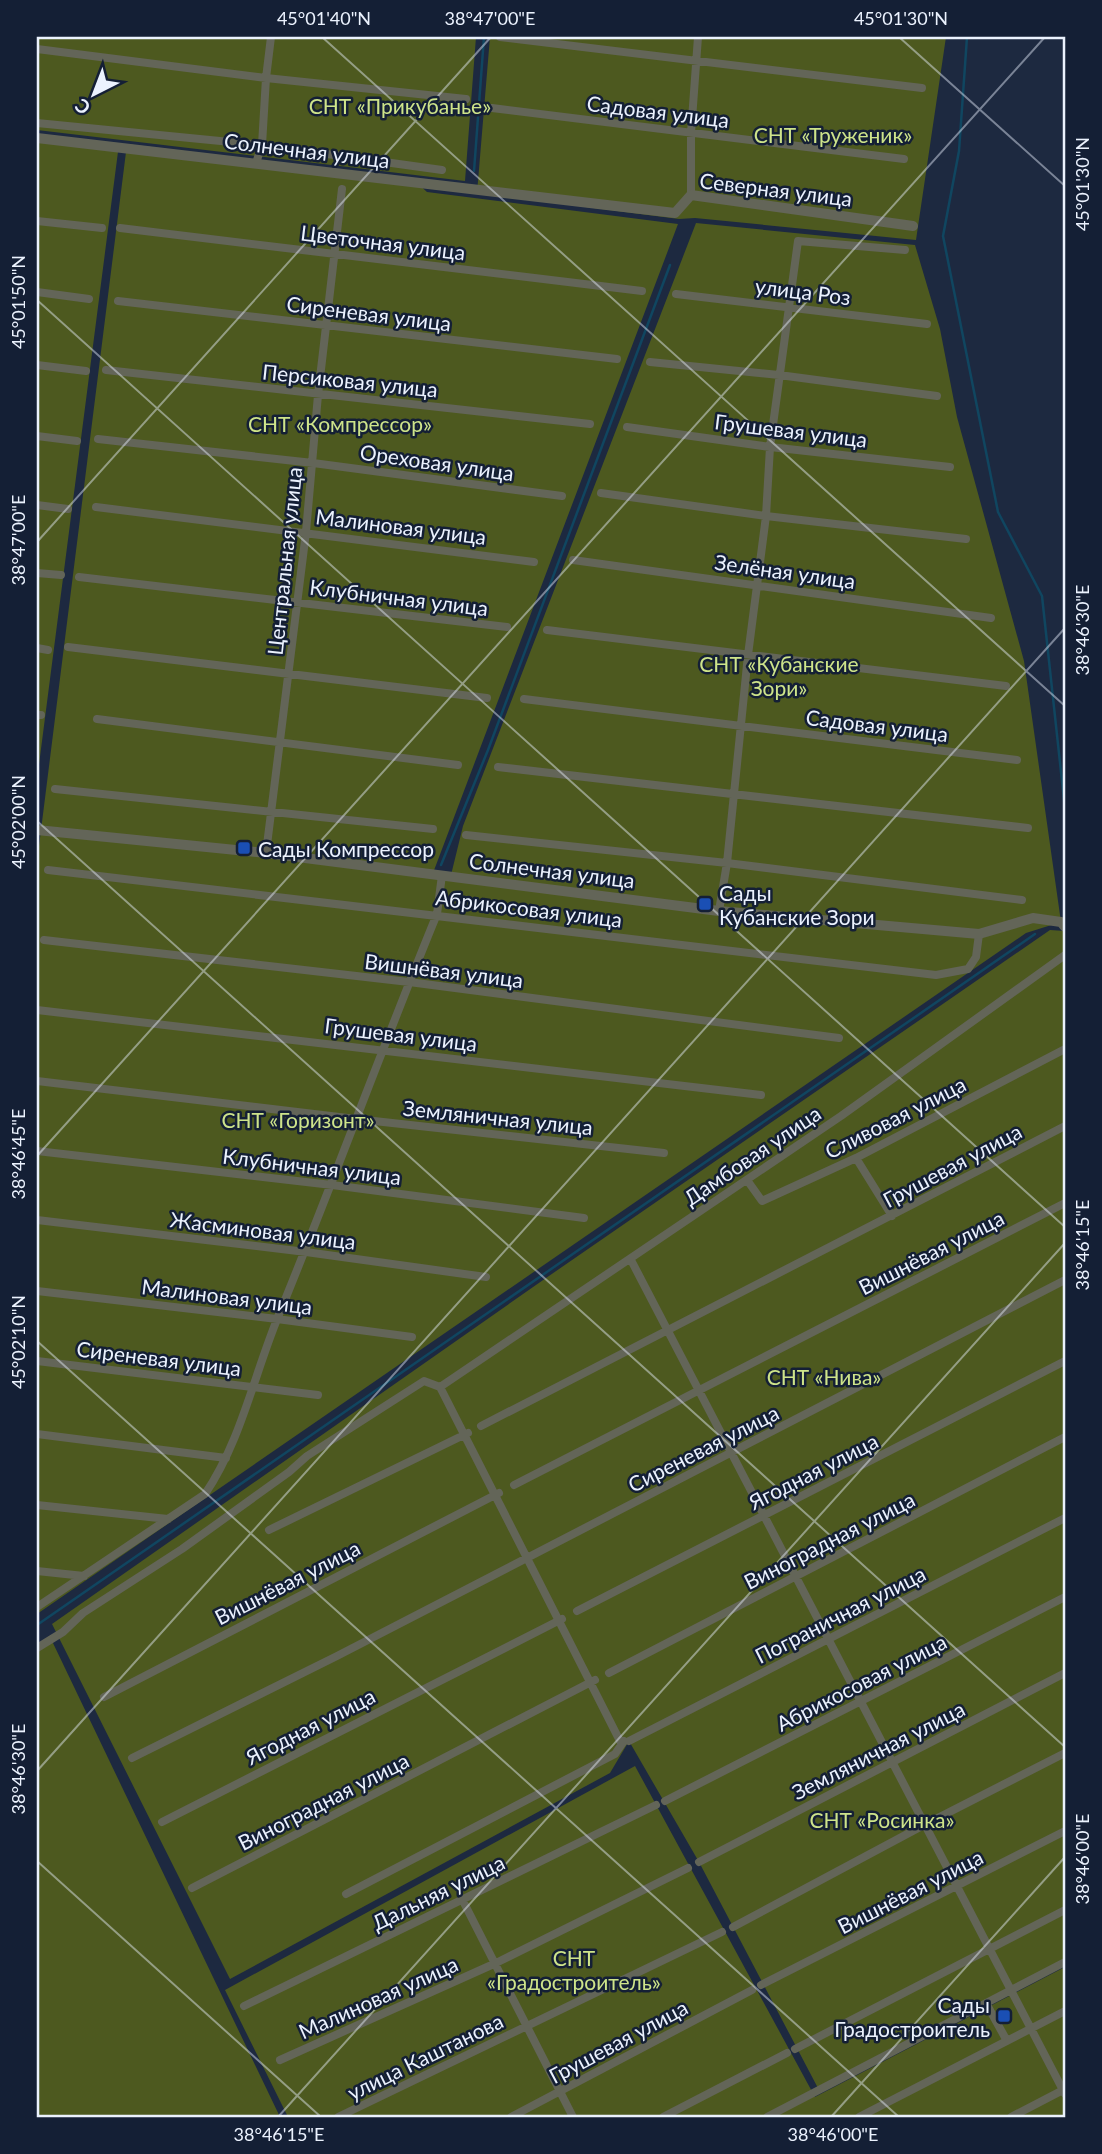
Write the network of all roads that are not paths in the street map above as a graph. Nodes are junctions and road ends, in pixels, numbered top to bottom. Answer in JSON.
{"nodes":[{"id":1,"x":271,"y":37,"type":"edge"},
{"id":2,"x":500,"y":37,"type":"edge"},
{"id":3,"x":698,"y":37,"type":"edge"},
{"id":4,"x":37,"y":49,"type":"edge"},
{"id":5,"x":696,"y":62,"type":"junction"},
{"id":6,"x":266,"y":78,"type":"junction"},
{"id":7,"x":922,"y":89,"type":"dead end"},
{"id":8,"x":466,"y":99,"type":"dead end"},
{"id":9,"x":492,"y":108,"type":"dead end"},
{"id":10,"x":37,"y":123,"type":"edge"},
{"id":11,"x":691,"y":134,"type":"junction"},
{"id":12,"x":37,"y":138,"type":"edge"},
{"id":13,"x":262,"y":145,"type":"junction"},
{"id":14,"x":904,"y":159,"type":"dead end"},
{"id":15,"x":256,"y":163,"type":"junction"},
{"id":16,"x":442,"y":170,"type":"dead end"},
{"id":17,"x":474,"y":187,"type":"joint"},
{"id":18,"x":342,"y":189,"type":"dead end"},
{"id":19,"x":691,"y":195,"type":"junction"},
{"id":20,"x":37,"y":221,"type":"edge"},
{"id":21,"x":913,"y":226,"type":"dead end"},
{"id":22,"x":102,"y":228,"type":"dead end"},
{"id":23,"x":120,"y":228,"type":"dead end"},
{"id":24,"x":905,"y":250,"type":"dead end"},
{"id":25,"x":333,"y":253,"type":"junction"},
{"id":26,"x":642,"y":291,"type":"dead end"},
{"id":27,"x":37,"y":292,"type":"edge"},
{"id":28,"x":676,"y":294,"type":"dead end"},
{"id":29,"x":89,"y":299,"type":"dead end"},
{"id":30,"x":118,"y":300,"type":"dead end"},
{"id":31,"x":788,"y":307,"type":"junction"},
{"id":32,"x":927,"y":324,"type":"dead end"},
{"id":33,"x":325,"y":326,"type":"junction"},
{"id":34,"x":617,"y":359,"type":"dead end"},
{"id":35,"x":649,"y":362,"type":"dead end"},
{"id":36,"x":37,"y":365,"type":"edge"},
{"id":37,"x":106,"y":370,"type":"dead end"},
{"id":38,"x":86,"y":371,"type":"dead end"},
{"id":39,"x":779,"y":375,"type":"junction"},
{"id":40,"x":318,"y":395,"type":"junction"},
{"id":41,"x":937,"y":396,"type":"dead end"},
{"id":42,"x":590,"y":424,"type":"dead end"},
{"id":43,"x":627,"y":426,"type":"dead end"},
{"id":44,"x":37,"y":436,"type":"edge"},
{"id":45,"x":98,"y":439,"type":"dead end"},
{"id":46,"x":77,"y":441,"type":"dead end"},
{"id":47,"x":770,"y":447,"type":"junction"},
{"id":48,"x":313,"y":463,"type":"junction"},
{"id":49,"x":950,"y":467,"type":"dead end"},
{"id":50,"x":601,"y":492,"type":"dead end"},
{"id":51,"x":562,"y":496,"type":"dead end"},
{"id":52,"x":37,"y":505,"type":"edge"},
{"id":53,"x":96,"y":507,"type":"dead end"},
{"id":54,"x":68,"y":509,"type":"dead end"},
{"id":55,"x":766,"y":516,"type":"junction"},
{"id":56,"x":306,"y":531,"type":"junction"},
{"id":57,"x":966,"y":539,"type":"dead end"},
{"id":58,"x":573,"y":560,"type":"dead end"},
{"id":59,"x":534,"y":562,"type":"dead end"},
{"id":60,"x":37,"y":573,"type":"edge"},
{"id":61,"x":61,"y":575,"type":"dead end"},
{"id":62,"x":79,"y":577,"type":"dead end"},
{"id":63,"x":757,"y":584,"type":"junction"},
{"id":64,"x":298,"y":602,"type":"junction"},
{"id":65,"x":991,"y":618,"type":"dead end"},
{"id":66,"x":507,"y":627,"type":"dead end"},
{"id":67,"x":547,"y":629,"type":"dead end"},
{"id":68,"x":68,"y":647,"type":"dead end"},
{"id":69,"x":37,"y":648,"type":"edge"},
{"id":70,"x":48,"y":650,"type":"dead end"},
{"id":71,"x":748,"y":655,"type":"junction"},
{"id":72,"x":289,"y":673,"type":"junction"},
{"id":73,"x":1006,"y":686,"type":"dead end"},
{"id":74,"x":486,"y":698,"type":"dead end"},
{"id":75,"x":524,"y":699,"type":"dead end"},
{"id":76,"x":97,"y":719,"type":"dead end"},
{"id":77,"x":741,"y":726,"type":"junction"},
{"id":78,"x":279,"y":742,"type":"junction"},
{"id":79,"x":1017,"y":760,"type":"dead end"},
{"id":80,"x":458,"y":765,"type":"dead end"},
{"id":81,"x":498,"y":767,"type":"dead end"},
{"id":82,"x":55,"y":789,"type":"dead end"},
{"id":83,"x":733,"y":794,"type":"junction"},
{"id":84,"x":272,"y":812,"type":"junction"},
{"id":85,"x":1028,"y":828,"type":"dead end"},
{"id":86,"x":433,"y":829,"type":"dead end"},
{"id":87,"x":37,"y":830,"type":"edge"},
{"id":88,"x":466,"y":835,"type":"dead end"},
{"id":89,"x":266,"y":853,"type":"junction"},
{"id":90,"x":727,"y":863,"type":"junction"},
{"id":91,"x":48,"y":870,"type":"dead end"},
{"id":92,"x":442,"y":875,"type":"junction"},
{"id":93,"x":1022,"y":900,"type":"dead end"},
{"id":94,"x":719,"y":911,"type":"junction"},
{"id":95,"x":437,"y":914,"type":"junction"},
{"id":96,"x":1063,"y":925,"type":"edge"},
{"id":97,"x":979,"y":934,"type":"junction"},
{"id":98,"x":44,"y":940,"type":"dead end"},
{"id":99,"x":1065,"y":955,"type":"edge"},
{"id":100,"x":409,"y":982,"type":"junction"},
{"id":101,"x":37,"y":1010,"type":"edge"},
{"id":102,"x":839,"y":1038,"type":"dead end"},
{"id":103,"x":383,"y":1049,"type":"junction"},
{"id":104,"x":1065,"y":1049,"type":"edge"},
{"id":105,"x":37,"y":1081,"type":"edge"},
{"id":106,"x":761,"y":1095,"type":"dead end"},
{"id":107,"x":356,"y":1119,"type":"junction"},
{"id":108,"x":1065,"y":1126,"type":"edge"},
{"id":109,"x":37,"y":1151,"type":"edge"},
{"id":110,"x":664,"y":1153,"type":"dead end"},
{"id":111,"x":856,"y":1158,"type":"junction"},
{"id":112,"x":747,"y":1180,"type":"junction"},
{"id":113,"x":332,"y":1185,"type":"junction"},
{"id":114,"x":1065,"y":1203,"type":"edge"},
{"id":115,"x":892,"y":1216,"type":"junction"},
{"id":116,"x":583,"y":1218,"type":"dead end"},
{"id":117,"x":37,"y":1220,"type":"edge"},
{"id":118,"x":306,"y":1252,"type":"junction"},
{"id":119,"x":631,"y":1260,"type":"junction"},
{"id":120,"x":485,"y":1277,"type":"dead end"},
{"id":121,"x":1065,"y":1280,"type":"edge"},
{"id":122,"x":37,"y":1291,"type":"edge"},
{"id":123,"x":278,"y":1319,"type":"junction"},
{"id":124,"x":667,"y":1331,"type":"junction"},
{"id":125,"x":412,"y":1337,"type":"dead end"},
{"id":126,"x":37,"y":1361,"type":"edge"},
{"id":127,"x":1065,"y":1361,"type":"edge"},
{"id":128,"x":440,"y":1387,"type":"junction"},
{"id":129,"x":252,"y":1388,"type":"junction"},
{"id":130,"x":699,"y":1391,"type":"junction"},
{"id":131,"x":318,"y":1395,"type":"dead end"},
{"id":132,"x":481,"y":1426,"type":"dead end"},
{"id":133,"x":37,"y":1434,"type":"edge"},
{"id":134,"x":466,"y":1434,"type":"junction"},
{"id":135,"x":1065,"y":1437,"type":"edge"},
{"id":136,"x":731,"y":1454,"type":"junction"},
{"id":137,"x":226,"y":1458,"type":"junction"},
{"id":138,"x":513,"y":1485,"type":"dead end"},
{"id":139,"x":497,"y":1494,"type":"junction"},
{"id":140,"x":37,"y":1505,"type":"edge"},
{"id":141,"x":764,"y":1516,"type":"junction"},
{"id":142,"x":1065,"y":1518,"type":"edge"},
{"id":143,"x":168,"y":1519,"type":"junction"},
{"id":144,"x":270,"y":1530,"type":"dead end"},
{"id":145,"x":528,"y":1558,"type":"junction"},
{"id":146,"x":37,"y":1571,"type":"edge"},
{"id":147,"x":84,"y":1576,"type":"junction"},
{"id":148,"x":796,"y":1577,"type":"junction"},
{"id":149,"x":1065,"y":1597,"type":"edge"},
{"id":150,"x":37,"y":1607,"type":"edge"},
{"id":151,"x":577,"y":1611,"type":"dead end"},
{"id":152,"x":561,"y":1619,"type":"junction"},
{"id":153,"x":828,"y":1640,"type":"junction"},
{"id":154,"x":37,"y":1648,"type":"edge"},
{"id":155,"x":608,"y":1673,"type":"dead end"},
{"id":156,"x":1065,"y":1673,"type":"edge"},
{"id":157,"x":593,"y":1681,"type":"junction"},
{"id":158,"x":104,"y":1697,"type":"dead end"},
{"id":159,"x":860,"y":1702,"type":"junction"},
{"id":160,"x":625,"y":1741,"type":"junction"},
{"id":161,"x":1065,"y":1753,"type":"edge"},
{"id":162,"x":132,"y":1758,"type":"dead end"},
{"id":163,"x":893,"y":1763,"type":"junction"},
{"id":164,"x":646,"y":1810,"type":"joint"},
{"id":165,"x":162,"y":1822,"type":"dead end"},
{"id":166,"x":924,"y":1825,"type":"junction"},
{"id":167,"x":1065,"y":1831,"type":"edge"},
{"id":168,"x":703,"y":1860,"type":"dead end"},
{"id":169,"x":688,"y":1868,"type":"dead end"},
{"id":170,"x":956,"y":1887,"type":"junction"},
{"id":171,"x":192,"y":1888,"type":"dead end"},
{"id":172,"x":346,"y":1895,"type":"dead end"},
{"id":173,"x":462,"y":1899,"type":"junction"},
{"id":174,"x":1065,"y":1910,"type":"edge"},
{"id":175,"x":735,"y":1926,"type":"dead end"},
{"id":176,"x":719,"y":1934,"type":"dead end"},
{"id":177,"x":988,"y":1950,"type":"junction"},
{"id":178,"x":1065,"y":1962,"type":"edge"},
{"id":179,"x":496,"y":1963,"type":"junction"},
{"id":180,"x":766,"y":1982,"type":"dead end"},
{"id":181,"x":752,"y":1990,"type":"dead end"},
{"id":182,"x":1010,"y":1990,"type":"junction"},
{"id":183,"x":986,"y":2003,"type":"junction"},
{"id":184,"x":244,"y":2006,"type":"dead end"},
{"id":185,"x":1065,"y":2011,"type":"edge"},
{"id":186,"x":528,"y":2025,"type":"junction"},
{"id":187,"x":1030,"y":2029,"type":"junction"},
{"id":188,"x":1007,"y":2040,"type":"junction"},
{"id":189,"x":280,"y":2060,"type":"dead end"},
{"id":190,"x":1065,"y":2091,"type":"edge"},
{"id":191,"x":560,"y":2092,"type":"junction"},
{"id":192,"x":338,"y":2117,"type":"edge"},
{"id":193,"x":511,"y":2117,"type":"edge"},
{"id":194,"x":573,"y":2117,"type":"edge"},
{"id":195,"x":663,"y":2117,"type":"edge"},
{"id":196,"x":767,"y":2117,"type":"edge"},
{"id":197,"x":859,"y":2117,"type":"edge"},
{"id":198,"x":1011,"y":2117,"type":"edge"}],
"edges":[{"from":1,"to":6,"type":"street"},
{"from":2,"to":5,"type":"street"},
{"from":3,"to":5,"type":"street"},
{"from":4,"to":6,"type":"street"},
{"from":5,"to":7,"type":"street"},
{"from":5,"to":11,"type":"street"},
{"from":6,"to":8,"type":"street"},
{"from":6,"to":13,"type":"street"},
{"from":9,"to":11,"type":"street","name":"Садовая улица"},
{"from":10,"to":13,"type":"street"},
{"from":11,"to":14,"type":"street","name":"Садовая улица"},
{"from":11,"to":19,"type":"street"},
{"from":12,"to":15,"type":"street","name":"Солнечная улица"},
{"from":13,"to":15,"type":"street"},
{"from":13,"to":16,"type":"street"},
{"from":15,"to":17,"type":"street","name":"Солнечная улица"},
{"from":17,"to":19,"type":"street","name":"Северная улица"},
{"from":18,"to":25,"type":"street","name":"Центральная улица"},
{"from":19,"to":21,"type":"street","name":"Северная улица"},
{"from":20,"to":22,"type":"street"},
{"from":23,"to":25,"type":"street","name":"Цветочная улица"},
{"from":24,"to":31,"type":"street"},
{"from":25,"to":26,"type":"street","name":"Цветочная улица"},
{"from":25,"to":33,"type":"street","name":"Центральная улица"},
{"from":27,"to":29,"type":"street"},
{"from":28,"to":31,"type":"street","name":"улица Роз"},
{"from":30,"to":33,"type":"street","name":"Сиреневая улица"},
{"from":31,"to":32,"type":"street","name":"улица Роз"},
{"from":31,"to":39,"type":"street"},
{"from":33,"to":34,"type":"street","name":"Сиреневая улица"},
{"from":33,"to":40,"type":"street","name":"Центральная улица"},
{"from":35,"to":39,"type":"street"},
{"from":36,"to":38,"type":"street"},
{"from":37,"to":40,"type":"street","name":"Персиковая улица"},
{"from":39,"to":41,"type":"street"},
{"from":39,"to":47,"type":"street"},
{"from":40,"to":42,"type":"street","name":"Персиковая улица"},
{"from":40,"to":48,"type":"street","name":"Центральная улица"},
{"from":43,"to":47,"type":"street","name":"Грушевая улица"},
{"from":44,"to":46,"type":"street"},
{"from":45,"to":48,"type":"street","name":"Ореховая улица"},
{"from":47,"to":49,"type":"street","name":"Грушевая улица"},
{"from":47,"to":55,"type":"street"},
{"from":48,"to":51,"type":"street","name":"Ореховая улица"},
{"from":48,"to":56,"type":"street","name":"Центральная улица"},
{"from":50,"to":55,"type":"street"},
{"from":52,"to":54,"type":"street"},
{"from":53,"to":56,"type":"street","name":"Малиновая улица"},
{"from":55,"to":57,"type":"street"},
{"from":55,"to":63,"type":"street"},
{"from":56,"to":59,"type":"street","name":"Малиновая улица"},
{"from":56,"to":64,"type":"street","name":"Центральная улица"},
{"from":58,"to":63,"type":"street","name":"Зелёная улица"},
{"from":60,"to":61,"type":"street"},
{"from":62,"to":64,"type":"street","name":"Клубничная улица"},
{"from":63,"to":65,"type":"street","name":"Зелёная улица"},
{"from":63,"to":71,"type":"street"},
{"from":64,"to":66,"type":"street","name":"Клубничная улица"},
{"from":64,"to":72,"type":"street","name":"Центральная улица"},
{"from":67,"to":71,"type":"street"},
{"from":68,"to":72,"type":"street"},
{"from":69,"to":70,"type":"street"},
{"from":71,"to":73,"type":"street"},
{"from":71,"to":77,"type":"street"},
{"from":72,"to":74,"type":"street"},
{"from":72,"to":78,"type":"street","name":"Центральная улица"},
{"from":75,"to":77,"type":"street","name":"Садовая улица"},
{"from":76,"to":78,"type":"street"},
{"from":77,"to":79,"type":"street","name":"Садовая улица"},
{"from":77,"to":83,"type":"street"},
{"from":78,"to":80,"type":"street"},
{"from":78,"to":84,"type":"street","name":"Центральная улица"},
{"from":81,"to":83,"type":"street"},
{"from":82,"to":84,"type":"street"},
{"from":83,"to":85,"type":"street"},
{"from":83,"to":90,"type":"street"},
{"from":84,"to":86,"type":"street"},
{"from":84,"to":89,"type":"street","name":"Центральная улица"},
{"from":87,"to":89,"type":"street","name":"Солнечная улица"},
{"from":88,"to":90,"type":"street"},
{"from":89,"to":92,"type":"street","name":"Солнечная улица"},
{"from":90,"to":93,"type":"street"},
{"from":90,"to":94,"type":"street"},
{"from":91,"to":95,"type":"street","name":"Абрикосовая улица"},
{"from":92,"to":94,"type":"street","name":"Солнечная улица"},
{"from":92,"to":95,"type":"street"},
{"from":94,"to":97,"type":"street","name":"Солнечная улица"},
{"from":95,"to":97,"type":"street","name":"Абрикосовая улица"},
{"from":95,"to":100,"type":"street"},
{"from":96,"to":97,"type":"street","name":"Солнечная улица"},
{"from":98,"to":100,"type":"street","name":"Вишнёвая улица"},
{"from":99,"to":112,"type":"street","name":"Дамбовая улица"},
{"from":100,"to":102,"type":"street","name":"Вишнёвая улица"},
{"from":100,"to":103,"type":"street"},
{"from":101,"to":103,"type":"street","name":"Грушевая улица"},
{"from":103,"to":106,"type":"street","name":"Грушевая улица"},
{"from":103,"to":107,"type":"street"},
{"from":104,"to":111,"type":"street","name":"Сливовая улица"},
{"from":105,"to":107,"type":"street","name":"Земляничная улица"},
{"from":107,"to":110,"type":"street","name":"Земляничная улица"},
{"from":107,"to":113,"type":"street"},
{"from":108,"to":115,"type":"street","name":"Грушевая улица"},
{"from":109,"to":113,"type":"street","name":"Клубничная улица"},
{"from":111,"to":112,"type":"street","name":"Сливовая улица"},
{"from":111,"to":115,"type":"street"},
{"from":112,"to":119,"type":"street","name":"Дамбовая улица"},
{"from":113,"to":116,"type":"street","name":"Клубничная улица"},
{"from":113,"to":118,"type":"street"},
{"from":114,"to":130,"type":"street","name":"Вишнёвая улица"},
{"from":115,"to":124,"type":"street","name":"Грушевая улица"},
{"from":117,"to":118,"type":"street","name":"Жасминовая улица"},
{"from":118,"to":120,"type":"street","name":"Жасминовая улица"},
{"from":118,"to":123,"type":"street"},
{"from":119,"to":124,"type":"street"},
{"from":119,"to":128,"type":"street","name":"Дамбовая улица"},
{"from":121,"to":136,"type":"street","name":"Сиреневая улица"},
{"from":122,"to":123,"type":"street","name":"Малиновая улица"},
{"from":123,"to":125,"type":"street","name":"Малиновая улица"},
{"from":123,"to":129,"type":"street"},
{"from":124,"to":130,"type":"street"},
{"from":124,"to":132,"type":"street","name":"Грушевая улица"},
{"from":126,"to":129,"type":"street","name":"Сиреневая улица"},
{"from":127,"to":141,"type":"street","name":"Ягодная улица"},
{"from":128,"to":134,"type":"street"},
{"from":128,"to":154,"type":"street"},
{"from":129,"to":131,"type":"street","name":"Сиреневая улица"},
{"from":129,"to":137,"type":"street"},
{"from":130,"to":136,"type":"street"},
{"from":130,"to":138,"type":"street","name":"Вишнёвая улица"},
{"from":133,"to":137,"type":"street"},
{"from":134,"to":139,"type":"street"},
{"from":134,"to":144,"type":"street"},
{"from":135,"to":148,"type":"street","name":"Виноградная улица"},
{"from":136,"to":141,"type":"street"},
{"from":136,"to":145,"type":"street","name":"Сиреневая улица"},
{"from":137,"to":143,"type":"street"},
{"from":139,"to":145,"type":"street"},
{"from":139,"to":158,"type":"street","name":"Вишнёвая улица"},
{"from":140,"to":143,"type":"street"},
{"from":141,"to":148,"type":"street"},
{"from":141,"to":151,"type":"street","name":"Ягодная улица"},
{"from":142,"to":153,"type":"street","name":"Пограничная улица"},
{"from":143,"to":147,"type":"street"},
{"from":145,"to":152,"type":"street"},
{"from":145,"to":162,"type":"street","name":"Сиреневая улица"},
{"from":146,"to":147,"type":"street"},
{"from":147,"to":150,"type":"street"},
{"from":148,"to":153,"type":"street"},
{"from":148,"to":155,"type":"street","name":"Виноградная улица"},
{"from":149,"to":159,"type":"street","name":"Абрикосовая улица"},
{"from":152,"to":157,"type":"street"},
{"from":152,"to":165,"type":"street","name":"Ягодная улица"},
{"from":153,"to":159,"type":"street"},
{"from":153,"to":160,"type":"street","name":"Пограничная улица"},
{"from":156,"to":163,"type":"street","name":"Земляничная улица"},
{"from":157,"to":160,"type":"street"},
{"from":157,"to":171,"type":"street","name":"Виноградная улица"},
{"from":159,"to":163,"type":"street"},
{"from":159,"to":164,"type":"street","name":"Абрикосовая улица"},
{"from":160,"to":172,"type":"street"},
{"from":161,"to":166,"type":"street"},
{"from":163,"to":166,"type":"street"},
{"from":163,"to":168,"type":"street","name":"Земляничная улица"},
{"from":164,"to":173,"type":"street","name":"Дальняя улица"},
{"from":166,"to":170,"type":"street"},
{"from":166,"to":175,"type":"street"},
{"from":167,"to":170,"type":"street","name":"Вишнёвая улица"},
{"from":169,"to":179,"type":"street","name":"Малиновая улица"},
{"from":170,"to":177,"type":"street"},
{"from":170,"to":180,"type":"street","name":"Вишнёвая улица"},
{"from":173,"to":179,"type":"street"},
{"from":173,"to":184,"type":"street","name":"Дальняя улица"},
{"from":174,"to":177,"type":"street"},
{"from":176,"to":186,"type":"street","name":"улица Каштанова"},
{"from":177,"to":182,"type":"street"},
{"from":177,"to":195,"type":"street"},
{"from":178,"to":182,"type":"street"},
{"from":179,"to":186,"type":"street"},
{"from":179,"to":189,"type":"street","name":"Малиновая улица"},
{"from":181,"to":191,"type":"street","name":"Грушевая улица"},
{"from":182,"to":183,"type":"street"},
{"from":182,"to":187,"type":"street"},
{"from":183,"to":188,"type":"street"},
{"from":183,"to":196,"type":"street"},
{"from":185,"to":187,"type":"street"},
{"from":186,"to":191,"type":"street"},
{"from":186,"to":192,"type":"street","name":"улица Каштанова"},
{"from":187,"to":188,"type":"street"},
{"from":187,"to":190,"type":"street"},
{"from":188,"to":197,"type":"street"},
{"from":190,"to":198,"type":"street"},
{"from":191,"to":193,"type":"street","name":"Грушевая улица"},
{"from":191,"to":194,"type":"street"}]}
